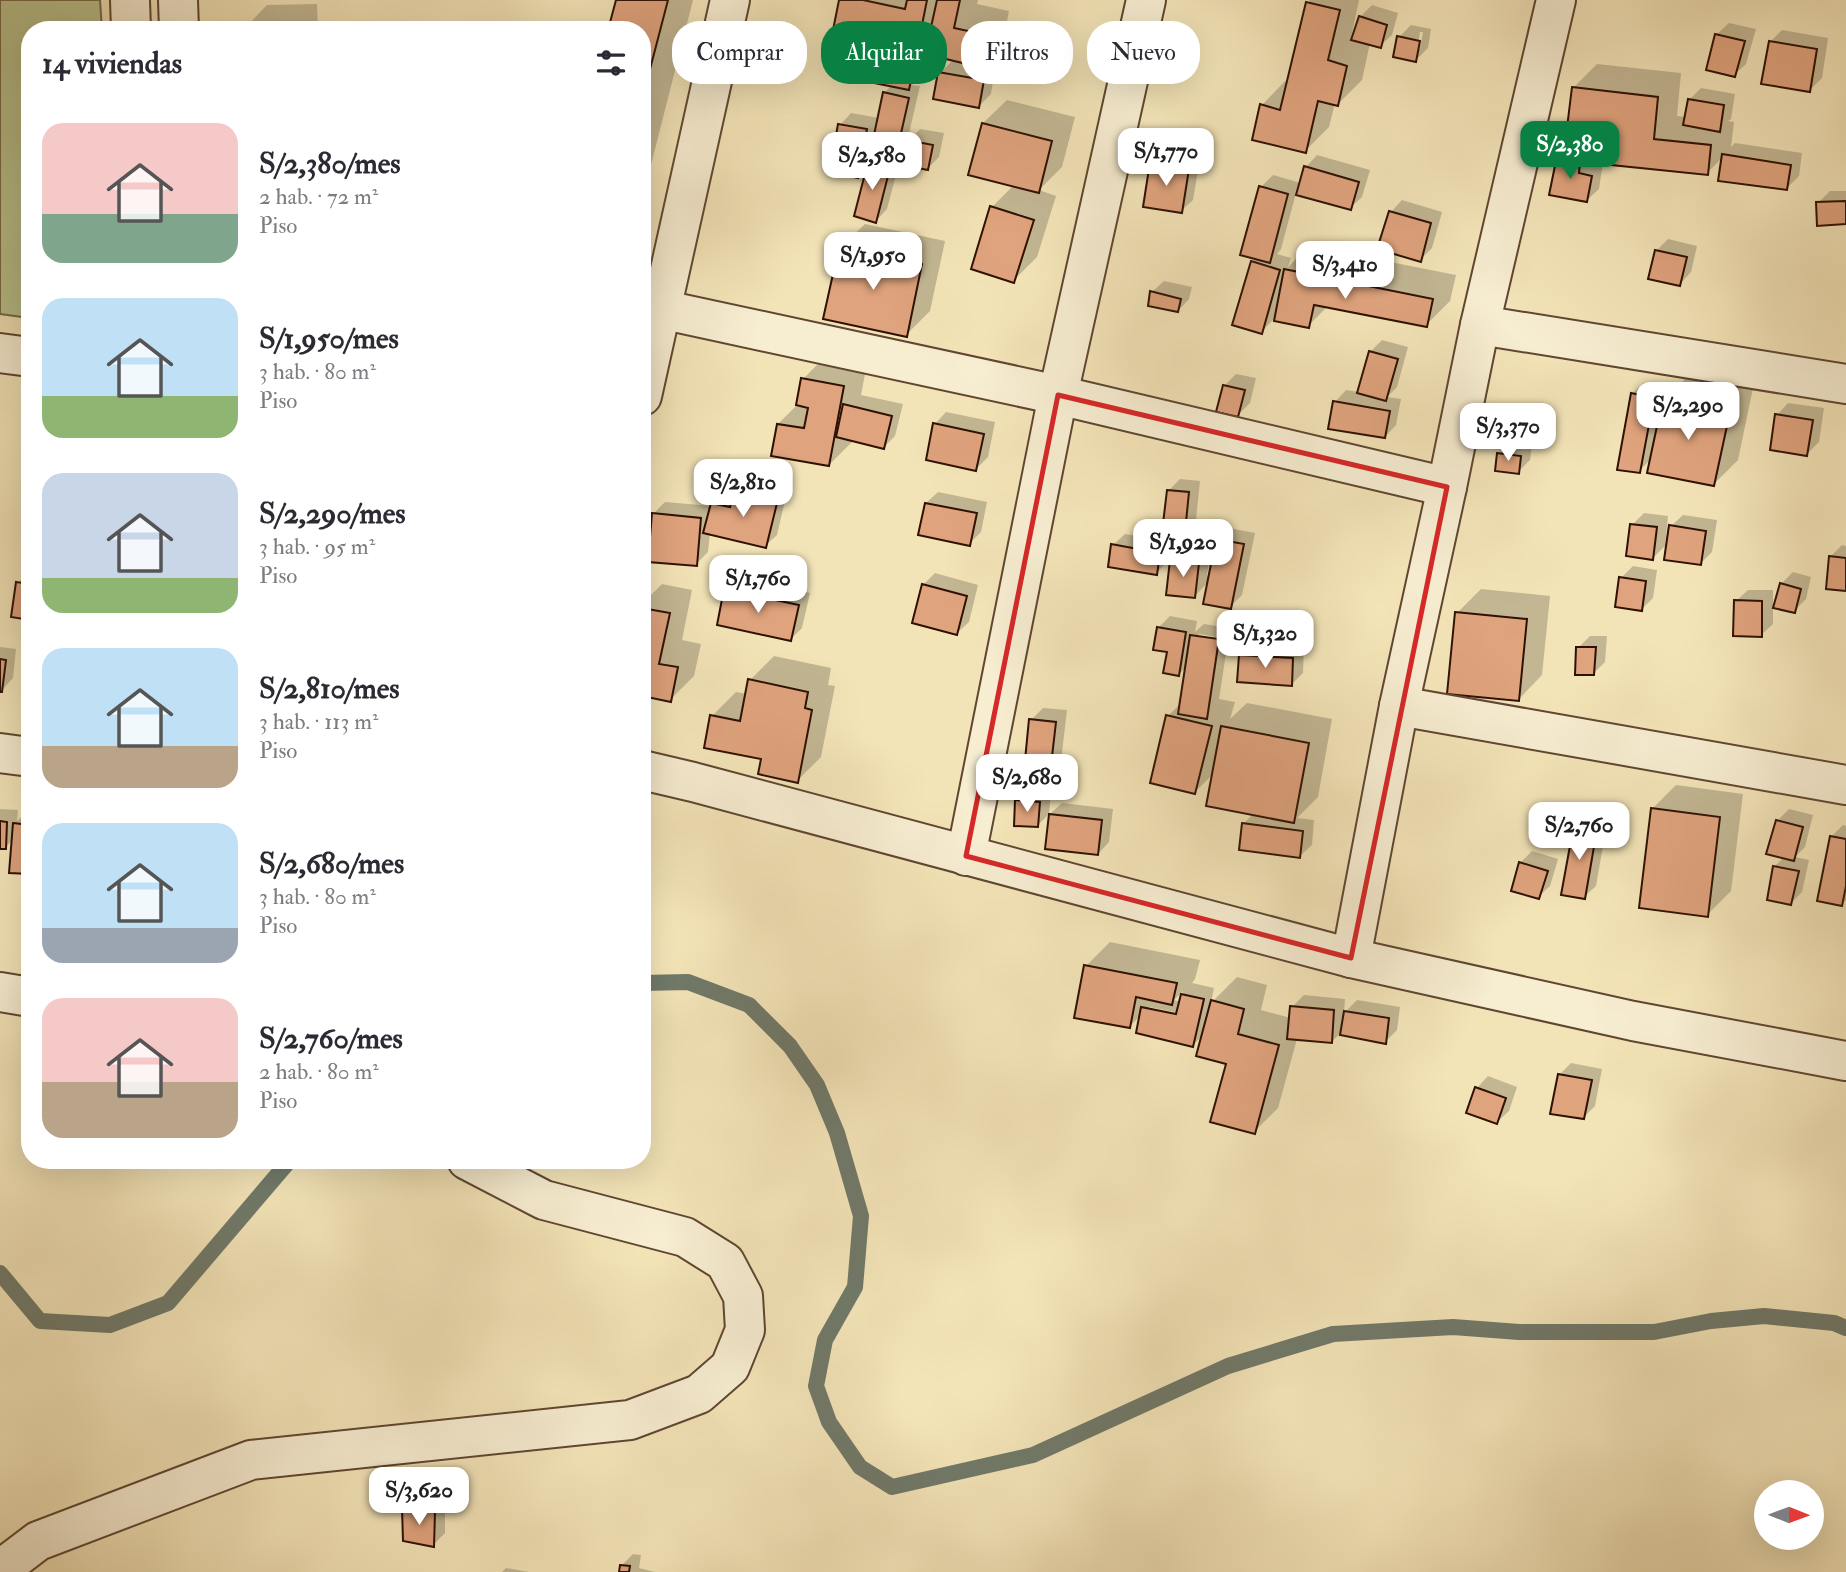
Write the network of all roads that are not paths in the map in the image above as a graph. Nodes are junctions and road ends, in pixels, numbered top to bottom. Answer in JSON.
{"nodes":[{"id":1,"x":130,"y":0,"type":"edge"},
{"id":2,"x":178,"y":0,"type":"edge"},
{"id":3,"x":730,"y":0,"type":"edge"},
{"id":4,"x":1146,"y":0,"type":"edge"},
{"id":5,"x":1556,"y":0,"type":"edge"},
{"id":6,"x":131,"y":21,"type":"edge"},
{"id":7,"x":179,"y":21,"type":"edge"},
{"id":8,"x":660,"y":309,"type":"junction"},
{"id":9,"x":1480,"y":325,"type":"junction"},
{"id":10,"x":651,"y":352,"type":"edge"},
{"id":11,"x":0,"y":353,"type":"edge"},
{"id":12,"x":21,"y":356,"type":"edge"},
{"id":13,"x":1846,"y":384,"type":"edge"},
{"id":14,"x":1058,"y":395,"type":"junction"},
{"id":15,"x":1447,"y":487,"type":"junction"},
{"id":16,"x":1399,"y":706,"type":"junction"},
{"id":17,"x":0,"y":753,"type":"edge"},
{"id":18,"x":21,"y":756,"type":"edge"},
{"id":19,"x":651,"y":773,"type":"edge"},
{"id":20,"x":1846,"y":785,"type":"edge"},
{"id":21,"x":966,"y":856,"type":"junction"},
{"id":22,"x":1351,"y":958,"type":"junction"},
{"id":23,"x":0,"y":992,"type":"edge"},
{"id":24,"x":21,"y":996,"type":"edge"},
{"id":25,"x":1846,"y":1061,"type":"edge"},
{"id":26,"x":484,"y":1169,"type":"edge"},
{"id":27,"x":0,"y":1570,"type":"edge"}],
"edges":[{"from":1,"to":6,"type":"street"},
{"from":2,"to":7,"type":"street"},
{"from":3,"to":8,"type":"street"},
{"from":4,"to":14,"type":"street"},
{"from":5,"to":9,"type":"street"},
{"from":8,"to":10,"type":"street"},
{"from":8,"to":14,"type":"street"},
{"from":9,"to":13,"type":"street"},
{"from":9,"to":15,"type":"street"},
{"from":11,"to":12,"type":"street"},
{"from":14,"to":15,"type":"street"},
{"from":14,"to":21,"type":"street"},
{"from":15,"to":16,"type":"street"},
{"from":16,"to":20,"type":"street"},
{"from":16,"to":22,"type":"street"},
{"from":17,"to":18,"type":"street"},
{"from":19,"to":21,"type":"street"},
{"from":21,"to":22,"type":"street"},
{"from":22,"to":25,"type":"street"},
{"from":23,"to":24,"type":"street"},
{"from":26,"to":27,"type":"street"}]}
